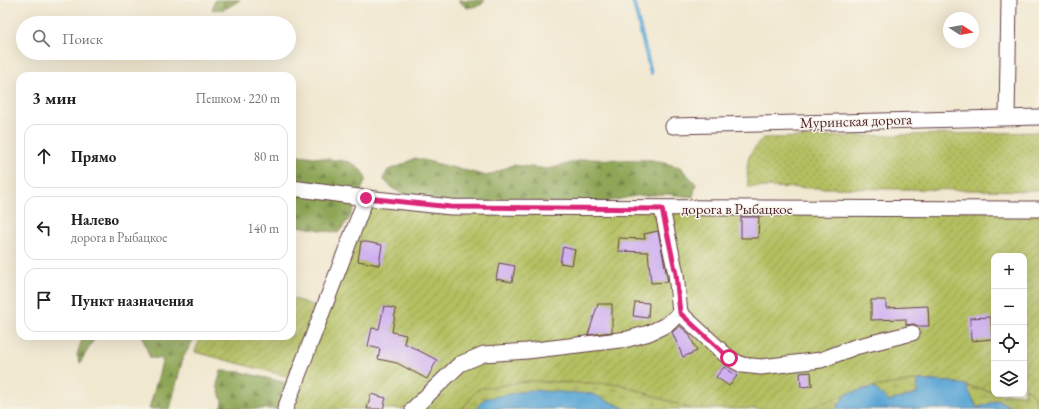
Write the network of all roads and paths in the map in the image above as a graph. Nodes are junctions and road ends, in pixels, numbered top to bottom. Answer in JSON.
{"nodes":[{"id":1,"x":1009,"y":0,"type":"edge"},
{"id":2,"x":1039,"y":116,"type":"edge"},
{"id":3,"x":1008,"y":117,"type":"junction"},
{"id":4,"x":673,"y":126,"type":"dead end"},
{"id":5,"x":296,"y":189,"type":"edge"},
{"id":6,"x":366,"y":198,"type":"junction"},
{"id":7,"x":662,"y":209,"type":"junction"},
{"id":8,"x":1039,"y":209,"type":"edge"},
{"id":9,"x":680,"y":313,"type":"junction"},
{"id":10,"x":912,"y":333,"type":"dead end"},
{"id":11,"x":285,"y":409,"type":"edge"},
{"id":12,"x":413,"y":409,"type":"edge"}],
"edges":[{"from":1,"to":3,"type":"street"},
{"from":2,"to":3,"type":"street","name":"Муринская дорога"},
{"from":3,"to":4,"type":"street","name":"Муринская дорога"},
{"from":5,"to":6,"type":"street","name":"дорога в Рыбацкое"},
{"from":6,"to":7,"type":"street","name":"дорога в Рыбацкое"},
{"from":6,"to":11,"type":"street"},
{"from":7,"to":8,"type":"street","name":"дорога в Рыбацкое"},
{"from":7,"to":9,"type":"street"},
{"from":9,"to":10,"type":"street"},
{"from":9,"to":12,"type":"street"}]}
